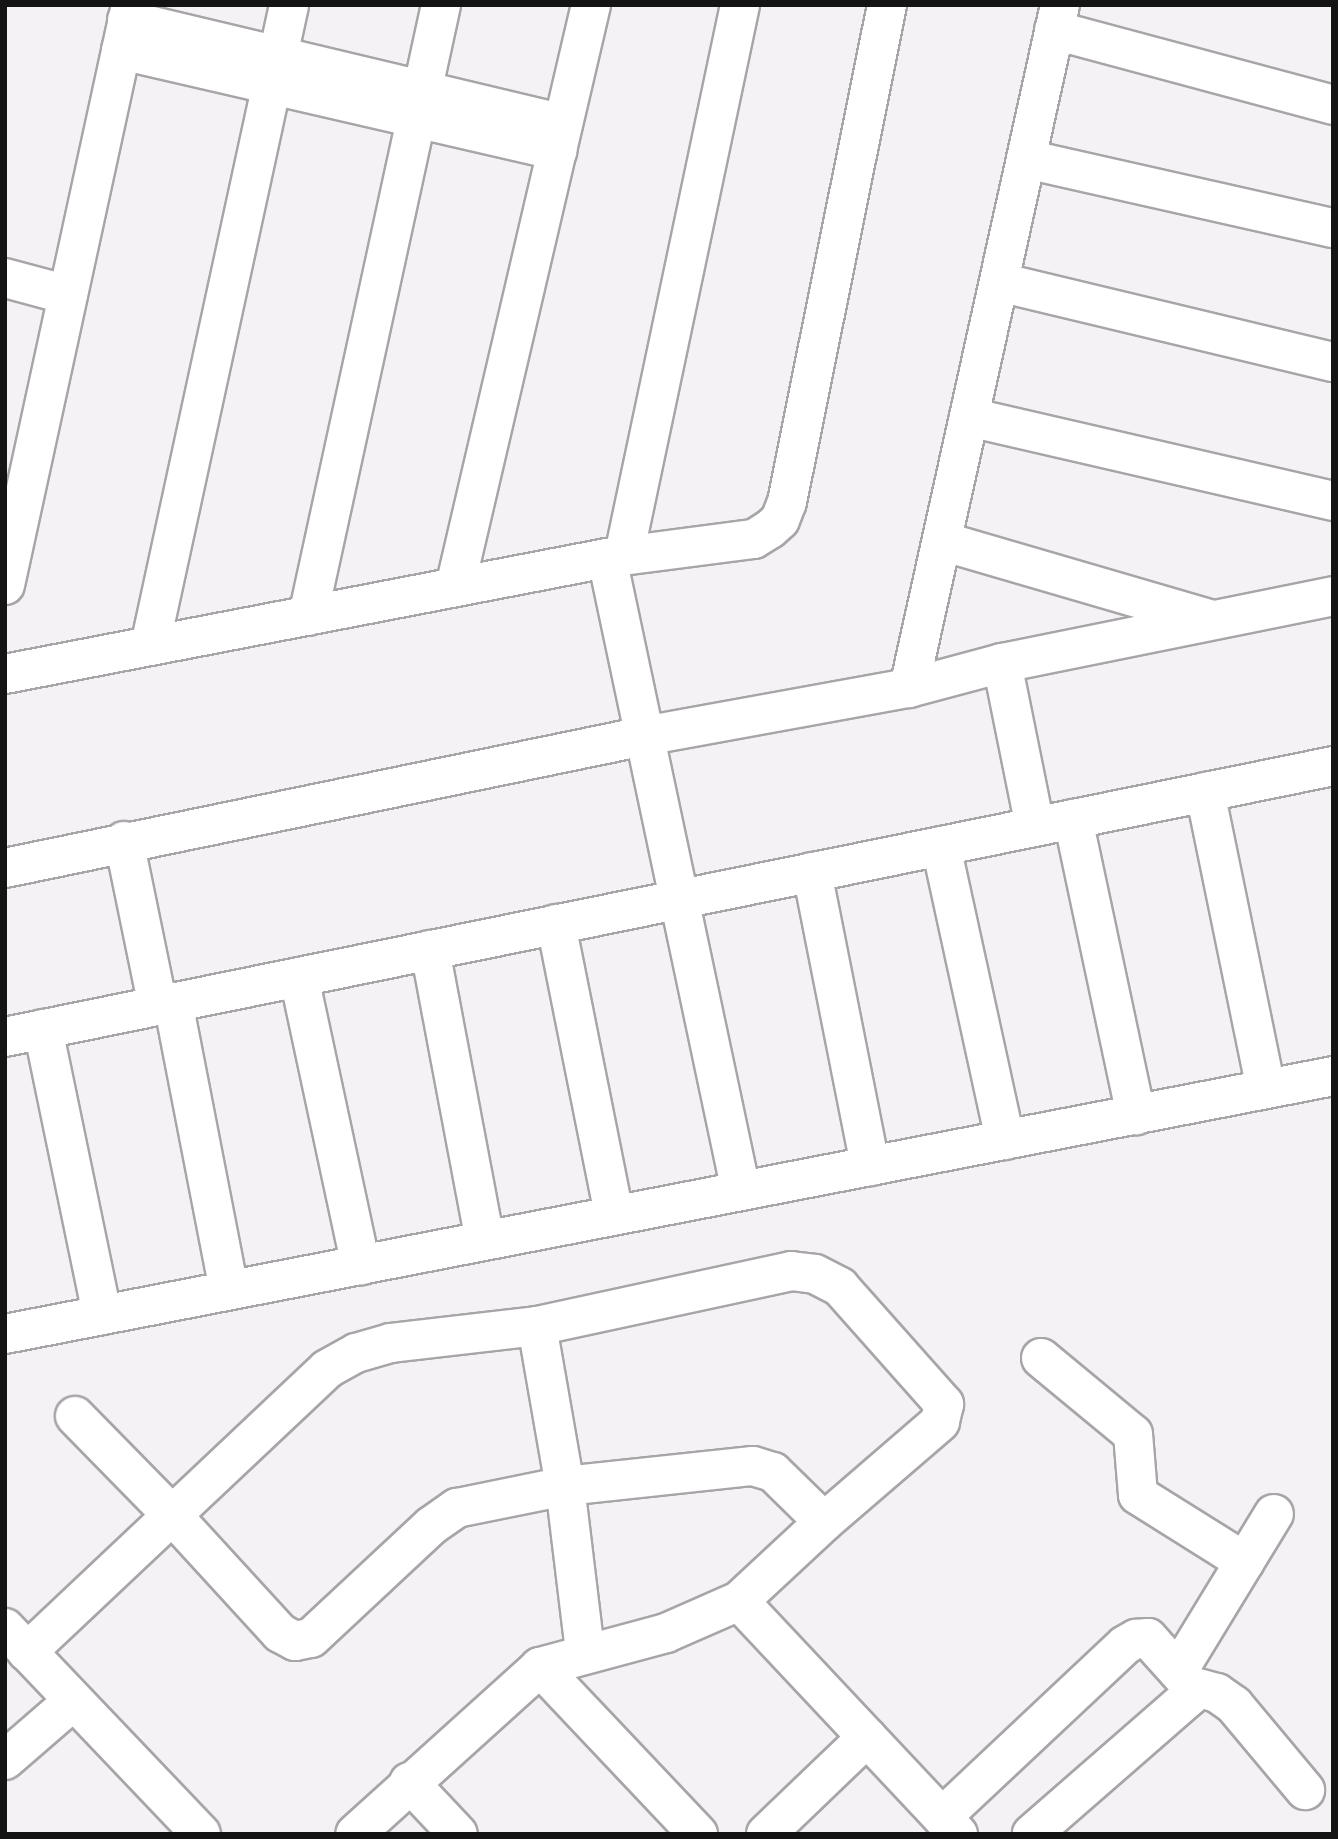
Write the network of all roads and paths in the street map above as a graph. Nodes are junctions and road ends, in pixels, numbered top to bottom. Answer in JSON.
{"nodes":[{"id":1,"x":289,"y":5,"type":"edge"},
{"id":2,"x":441,"y":5,"type":"edge"},
{"id":3,"x":591,"y":5,"type":"edge"},
{"id":4,"x":740,"y":5,"type":"edge"},
{"id":5,"x":887,"y":5,"type":"edge"},
{"id":6,"x":1057,"y":18,"type":"edge"},
{"id":7,"x":126,"y":25,"type":"edge"},
{"id":8,"x":275,"y":71,"type":"junction"},
{"id":9,"x":419,"y":105,"type":"junction"},
{"id":10,"x":1333,"y":105,"type":"edge"},
{"id":11,"x":560,"y":138,"type":"junction"},
{"id":12,"x":1026,"y":159,"type":"junction"},
{"id":13,"x":1333,"y":228,"type":"edge"},
{"id":14,"x":5,"y":278,"type":"edge"},
{"id":15,"x":999,"y":282,"type":"junction"},
{"id":16,"x":68,"y":295,"type":"junction"},
{"id":17,"x":1333,"y":362,"type":"edge"},
{"id":18,"x":969,"y":417,"type":"junction"},
{"id":19,"x":1333,"y":501,"type":"edge"},
{"id":20,"x":942,"y":541,"type":"junction"},
{"id":21,"x":615,"y":556,"type":"junction"},
{"id":22,"x":5,"y":585,"type":"edge"},
{"id":23,"x":455,"y":587,"type":"junction"},
{"id":24,"x":1333,"y":596,"type":"edge"},
{"id":25,"x":308,"y":616,"type":"junction"},
{"id":26,"x":1215,"y":620,"type":"junction"},
{"id":27,"x":150,"y":646,"type":"junction"},
{"id":28,"x":1002,"y":663,"type":"junction"},
{"id":29,"x":5,"y":674,"type":"edge"},
{"id":30,"x":909,"y":688,"type":"junction"},
{"id":31,"x":644,"y":736,"type":"junction"},
{"id":32,"x":1333,"y":766,"type":"edge"},
{"id":33,"x":1205,"y":792,"type":"junction"},
{"id":34,"x":1073,"y":819,"type":"junction"},
{"id":35,"x":1035,"y":827,"type":"junction"},
{"id":36,"x":124,"y":841,"type":"junction"},
{"id":37,"x":941,"y":846,"type":"junction"},
{"id":38,"x":5,"y":868,"type":"edge"},
{"id":39,"x":812,"y":872,"type":"junction"},
{"id":40,"x":679,"y":900,"type":"junction"},
{"id":41,"x":556,"y":924,"type":"junction"},
{"id":42,"x":430,"y":950,"type":"junction"},
{"id":43,"x":299,"y":976,"type":"junction"},
{"id":44,"x":166,"y":1004,"type":"junction"},
{"id":45,"x":43,"y":1029,"type":"junction"},
{"id":46,"x":5,"y":1037,"type":"edge"},
{"id":47,"x":1333,"y":1076,"type":"edge"},
{"id":48,"x":1266,"y":1089,"type":"junction"},
{"id":49,"x":1136,"y":1115,"type":"junction"},
{"id":50,"x":1005,"y":1140,"type":"junction"},
{"id":51,"x":870,"y":1166,"type":"junction"},
{"id":52,"x":741,"y":1191,"type":"junction"},
{"id":53,"x":614,"y":1215,"type":"junction"},
{"id":54,"x":485,"y":1240,"type":"junction"},
{"id":55,"x":361,"y":1265,"type":"junction"},
{"id":56,"x":229,"y":1290,"type":"junction"},
{"id":57,"x":102,"y":1315,"type":"junction"},
{"id":58,"x":537,"y":1326,"type":"junction"},
{"id":59,"x":5,"y":1334,"type":"edge"},
{"id":60,"x":1041,"y":1358,"type":"dead end"},
{"id":61,"x":75,"y":1416,"type":"dead end"},
{"id":62,"x":565,"y":1486,"type":"junction"},
{"id":63,"x":1274,"y":1514,"type":"dead end"},
{"id":64,"x":172,"y":1515,"type":"junction"},
{"id":65,"x":824,"y":1521,"type":"junction"},
{"id":66,"x":1245,"y":1562,"type":"junction"},
{"id":67,"x":739,"y":1601,"type":"junction"},
{"id":68,"x":16,"y":1640,"type":"edge"},
{"id":69,"x":585,"y":1652,"type":"junction"},
{"id":70,"x":540,"y":1667,"type":"junction"},
{"id":71,"x":1185,"y":1678,"type":"junction"},
{"id":72,"x":73,"y":1701,"type":"junction"},
{"id":73,"x":867,"y":1737,"type":"junction"},
{"id":74,"x":5,"y":1760,"type":"edge"},
{"id":75,"x":410,"y":1782,"type":"junction"},
{"id":76,"x":1305,"y":1790,"type":"dead end"},
{"id":77,"x":950,"y":1825,"type":"edge"},
{"id":78,"x":201,"y":1834,"type":"edge"},
{"id":79,"x":355,"y":1834,"type":"edge"},
{"id":80,"x":458,"y":1834,"type":"edge"},
{"id":81,"x":698,"y":1834,"type":"edge"},
{"id":82,"x":766,"y":1834,"type":"edge"},
{"id":83,"x":1032,"y":1834,"type":"edge"}],
"edges":[{"from":1,"to":8,"type":"street"},
{"from":2,"to":9,"type":"street"},
{"from":3,"to":11,"type":"street"},
{"from":4,"to":21,"type":"street"},
{"from":5,"to":21,"type":"street"},
{"from":6,"to":10,"type":"street"},
{"from":6,"to":12,"type":"street"},
{"from":7,"to":8,"type":"street"},
{"from":7,"to":16,"type":"street"},
{"from":8,"to":9,"type":"street"},
{"from":8,"to":27,"type":"street"},
{"from":9,"to":11,"type":"street"},
{"from":9,"to":25,"type":"street"},
{"from":11,"to":23,"type":"street"},
{"from":12,"to":13,"type":"street"},
{"from":12,"to":15,"type":"street"},
{"from":14,"to":16,"type":"street"},
{"from":15,"to":17,"type":"street"},
{"from":15,"to":18,"type":"street"},
{"from":16,"to":22,"type":"street"},
{"from":18,"to":19,"type":"street"},
{"from":18,"to":20,"type":"street"},
{"from":20,"to":26,"type":"street"},
{"from":20,"to":30,"type":"street"},
{"from":21,"to":23,"type":"street"},
{"from":21,"to":31,"type":"street"},
{"from":23,"to":25,"type":"street"},
{"from":24,"to":26,"type":"street"},
{"from":25,"to":27,"type":"street"},
{"from":26,"to":28,"type":"street"},
{"from":27,"to":29,"type":"street"},
{"from":28,"to":30,"type":"street"},
{"from":28,"to":35,"type":"street"},
{"from":30,"to":31,"type":"street"},
{"from":31,"to":36,"type":"street"},
{"from":31,"to":40,"type":"street"},
{"from":32,"to":33,"type":"street"},
{"from":33,"to":34,"type":"street"},
{"from":33,"to":48,"type":"street"},
{"from":34,"to":35,"type":"street"},
{"from":34,"to":49,"type":"street"},
{"from":35,"to":37,"type":"street"},
{"from":36,"to":38,"type":"street"},
{"from":36,"to":44,"type":"street"},
{"from":37,"to":39,"type":"street"},
{"from":37,"to":50,"type":"street"},
{"from":39,"to":40,"type":"street"},
{"from":39,"to":51,"type":"street"},
{"from":40,"to":41,"type":"street"},
{"from":40,"to":52,"type":"street"},
{"from":41,"to":42,"type":"street"},
{"from":41,"to":53,"type":"street"},
{"from":42,"to":43,"type":"street"},
{"from":42,"to":54,"type":"street"},
{"from":43,"to":44,"type":"street"},
{"from":43,"to":55,"type":"street"},
{"from":44,"to":45,"type":"street"},
{"from":44,"to":56,"type":"street"},
{"from":45,"to":46,"type":"street"},
{"from":45,"to":57,"type":"street"},
{"from":47,"to":48,"type":"street"},
{"from":48,"to":49,"type":"street"},
{"from":49,"to":50,"type":"street"},
{"from":50,"to":51,"type":"street"},
{"from":51,"to":52,"type":"street"},
{"from":52,"to":53,"type":"street"},
{"from":53,"to":54,"type":"street"},
{"from":54,"to":55,"type":"street"},
{"from":55,"to":56,"type":"street"},
{"from":56,"to":57,"type":"street"},
{"from":57,"to":59,"type":"street"},
{"from":58,"to":62,"type":"street"},
{"from":58,"to":64,"type":"street"},
{"from":58,"to":65,"type":"street"},
{"from":60,"to":66,"type":"street"},
{"from":61,"to":64,"type":"street"},
{"from":62,"to":64,"type":"street"},
{"from":62,"to":65,"type":"street"},
{"from":62,"to":69,"type":"street"},
{"from":63,"to":66,"type":"street"},
{"from":64,"to":68,"type":"street"},
{"from":65,"to":67,"type":"street"},
{"from":66,"to":71,"type":"street"},
{"from":67,"to":69,"type":"street"},
{"from":67,"to":73,"type":"street"},
{"from":68,"to":72,"type":"street"},
{"from":69,"to":70,"type":"street"},
{"from":70,"to":75,"type":"street"},
{"from":70,"to":81,"type":"street"},
{"from":71,"to":76,"type":"street"},
{"from":71,"to":77,"type":"street"},
{"from":71,"to":83,"type":"street"},
{"from":72,"to":74,"type":"street"},
{"from":72,"to":78,"type":"street"},
{"from":73,"to":77,"type":"street"},
{"from":73,"to":82,"type":"street"},
{"from":75,"to":79,"type":"street"},
{"from":75,"to":80,"type":"street"}]}
